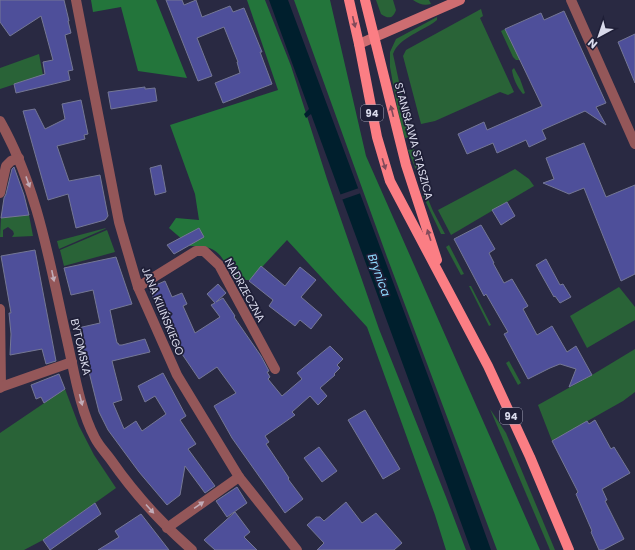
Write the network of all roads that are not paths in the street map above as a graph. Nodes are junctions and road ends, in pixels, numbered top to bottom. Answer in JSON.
{"nodes":[{"id":1,"x":76,"y":0,"type":"edge"},
{"id":2,"x":349,"y":0,"type":"edge"},
{"id":3,"x":365,"y":0,"type":"edge"},
{"id":4,"x":460,"y":0,"type":"edge"},
{"id":5,"x":571,"y":0,"type":"edge"},
{"id":6,"x":374,"y":38,"type":"junction"},
{"id":7,"x":359,"y":44,"type":"junction"},
{"id":8,"x":0,"y":121,"type":"edge"},
{"id":9,"x":635,"y":144,"type":"edge"},
{"id":10,"x":18,"y":158,"type":"junction"},
{"id":11,"x":0,"y":194,"type":"edge"},
{"id":12,"x":445,"y":286,"type":"junction"},
{"id":13,"x":138,"y":287,"type":"junction"},
{"id":14,"x":0,"y":309,"type":"edge"},
{"id":15,"x":72,"y":362,"type":"junction"},
{"id":16,"x":275,"y":369,"type":"dead end"},
{"id":17,"x":1,"y":388,"type":"edge"},
{"id":18,"x":240,"y":477,"type":"junction"},
{"id":19,"x":167,"y":528,"type":"junction"},
{"id":20,"x":192,"y":550,"type":"edge"},
{"id":21,"x":297,"y":550,"type":"edge"},
{"id":22,"x":569,"y":550,"type":"edge"}],
"edges":[{"from":1,"to":13,"type":"street","name":"JANA KILIŃSKIEGO"},
{"from":2,"to":7,"type":"main road","name":"STANISŁAWA STASZICA","number":"94","one_way":true},
{"from":3,"to":6,"type":"main road","name":"STANISŁAWA STASZICA","number":"94"},
{"from":4,"to":6,"type":"street"},
{"from":5,"to":9,"type":"street"},
{"from":6,"to":7,"type":"street"},
{"from":12,"to":6,"type":"main road","name":"STANISŁAWA STASZICA","number":"94","one_way":true},
{"from":7,"to":12,"type":"main road","name":"STANISŁAWA STASZICA","number":"94","one_way":true},
{"from":8,"to":10,"type":"street","name":"BYTOMSKA"},
{"from":10,"to":11,"type":"street"},
{"from":10,"to":15,"type":"street","name":"BYTOMSKA","one_way":true},
{"from":12,"to":22,"type":"main road","name":"STANISŁAWA STASZICA","number":"94"},
{"from":13,"to":16,"type":"street","name":"NADRZECZNA"},
{"from":13,"to":18,"type":"street","name":"JANA KILIŃSKIEGO"},
{"from":14,"to":17,"type":"street"},
{"from":15,"to":17,"type":"street"},
{"from":15,"to":19,"type":"street","name":"BYTOMSKA","one_way":true},
{"from":19,"to":18,"type":"street","one_way":true},
{"from":18,"to":21,"type":"street","name":"JANA KILIŃSKIEGO"},
{"from":19,"to":20,"type":"street","name":"BYTOMSKA"}]}
